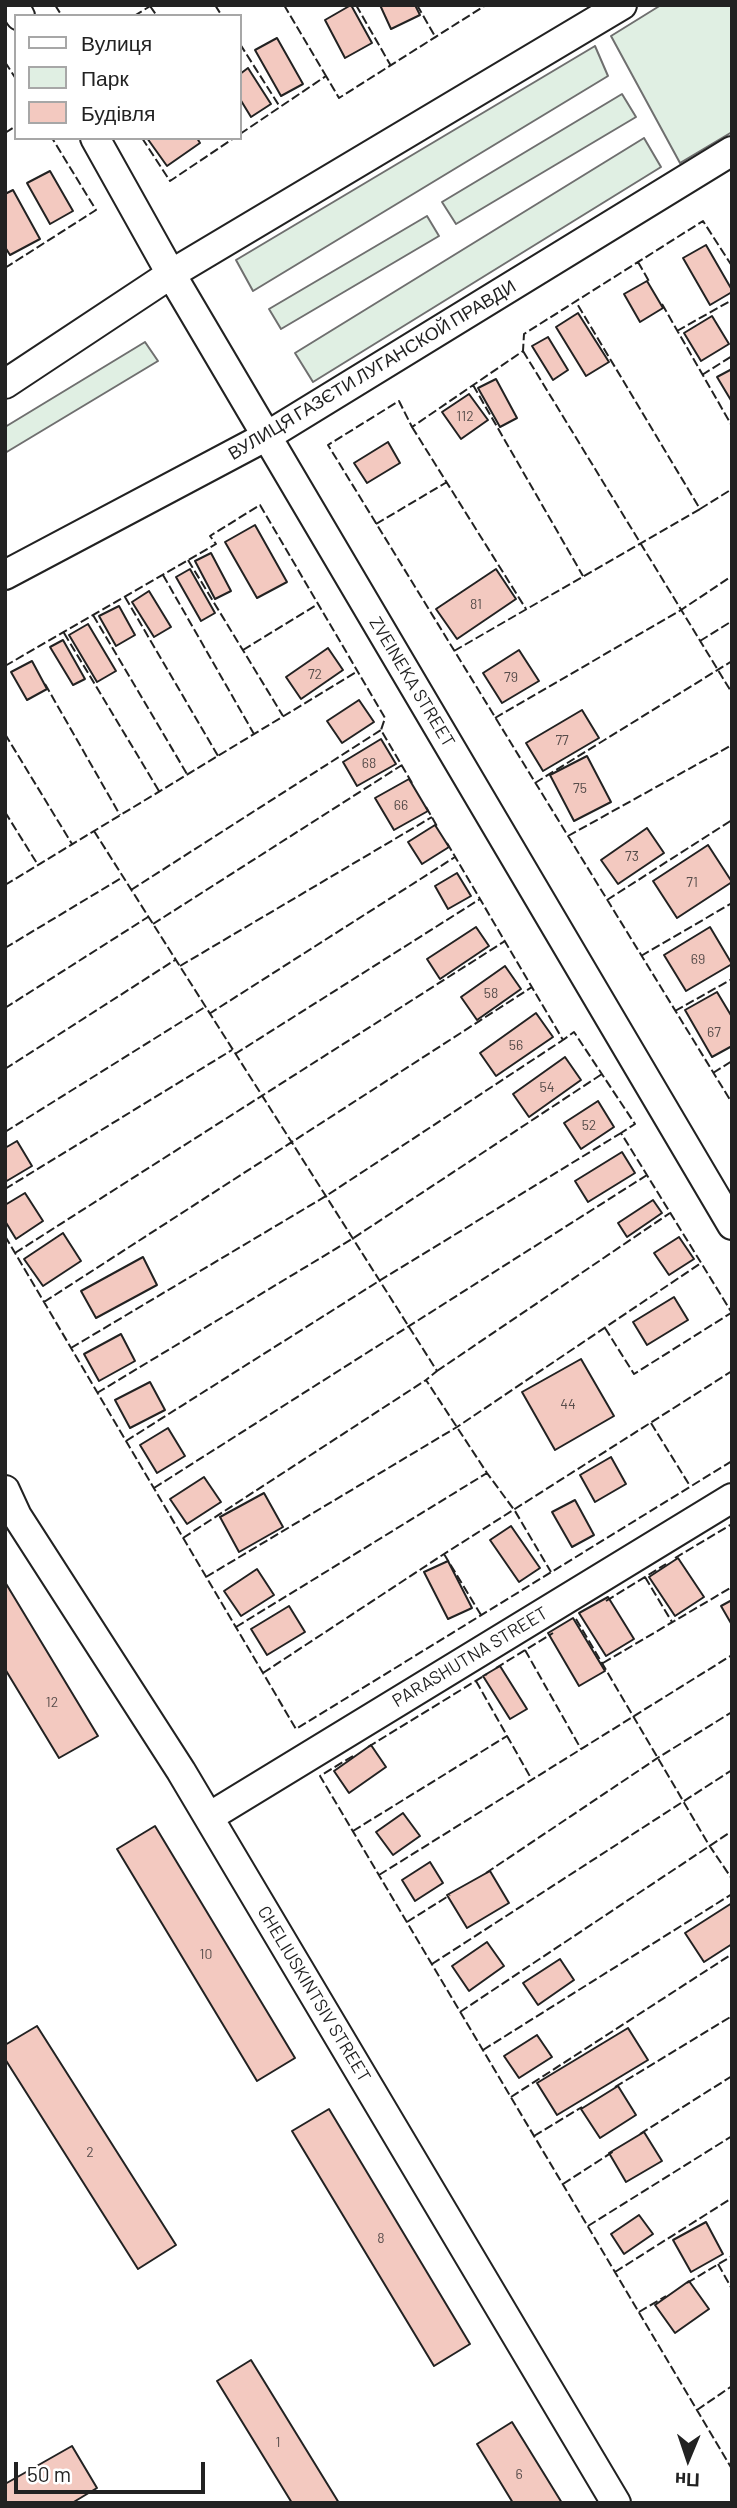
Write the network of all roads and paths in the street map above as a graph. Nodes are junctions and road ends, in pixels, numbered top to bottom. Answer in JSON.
{"nodes":[{"id":1,"x":622,"y":5,"type":"edge"},
{"id":2,"x":96,"y":140,"type":"edge"},
{"id":3,"x":731,"y":154,"type":"edge"},
{"id":4,"x":172,"y":274,"type":"junction"},
{"id":5,"x":5,"y":384,"type":"edge"},
{"id":6,"x":267,"y":436,"type":"junction"},
{"id":7,"x":5,"y":575,"type":"edge"},
{"id":8,"x":732,"y":1225,"type":"edge"},
{"id":9,"x":5,"y":1490,"type":"edge"},
{"id":10,"x":732,"y":1498,"type":"edge"},
{"id":11,"x":11,"y":1520,"type":"edge"},
{"id":12,"x":209,"y":1817,"type":"junction"},
{"id":13,"x":616,"y":2503,"type":"edge"}],
"edges":[{"from":1,"to":4,"type":"street"},
{"from":2,"to":4,"type":"street","name":"ZVEINEKA STREET"},
{"from":3,"to":6,"type":"street","name":"ВУЛИЦЯ ГАЗЄТИ ЛУГАНСКОЙ ПРАВДИ"},
{"from":4,"to":5,"type":"street"},
{"from":4,"to":6,"type":"street","name":"ZVEINEKA STREET"},
{"from":6,"to":7,"type":"street","name":"ВУЛИЦЯ ГАЗЄТИ ЛУГАНСКОЙ ПРАВДИ"},
{"from":6,"to":8,"type":"street","name":"ZVEINEKA STREET"},
{"from":9,"to":11,"type":"street","name":"CHELIUSKINTSIV STREET"},
{"from":10,"to":12,"type":"street","name":"PARASHUTNA STREET"},
{"from":11,"to":12,"type":"street","name":"CHELIUSKINTSIV STREET"},
{"from":12,"to":13,"type":"street","name":"CHELIUSKINTSIV STREET"}]}
